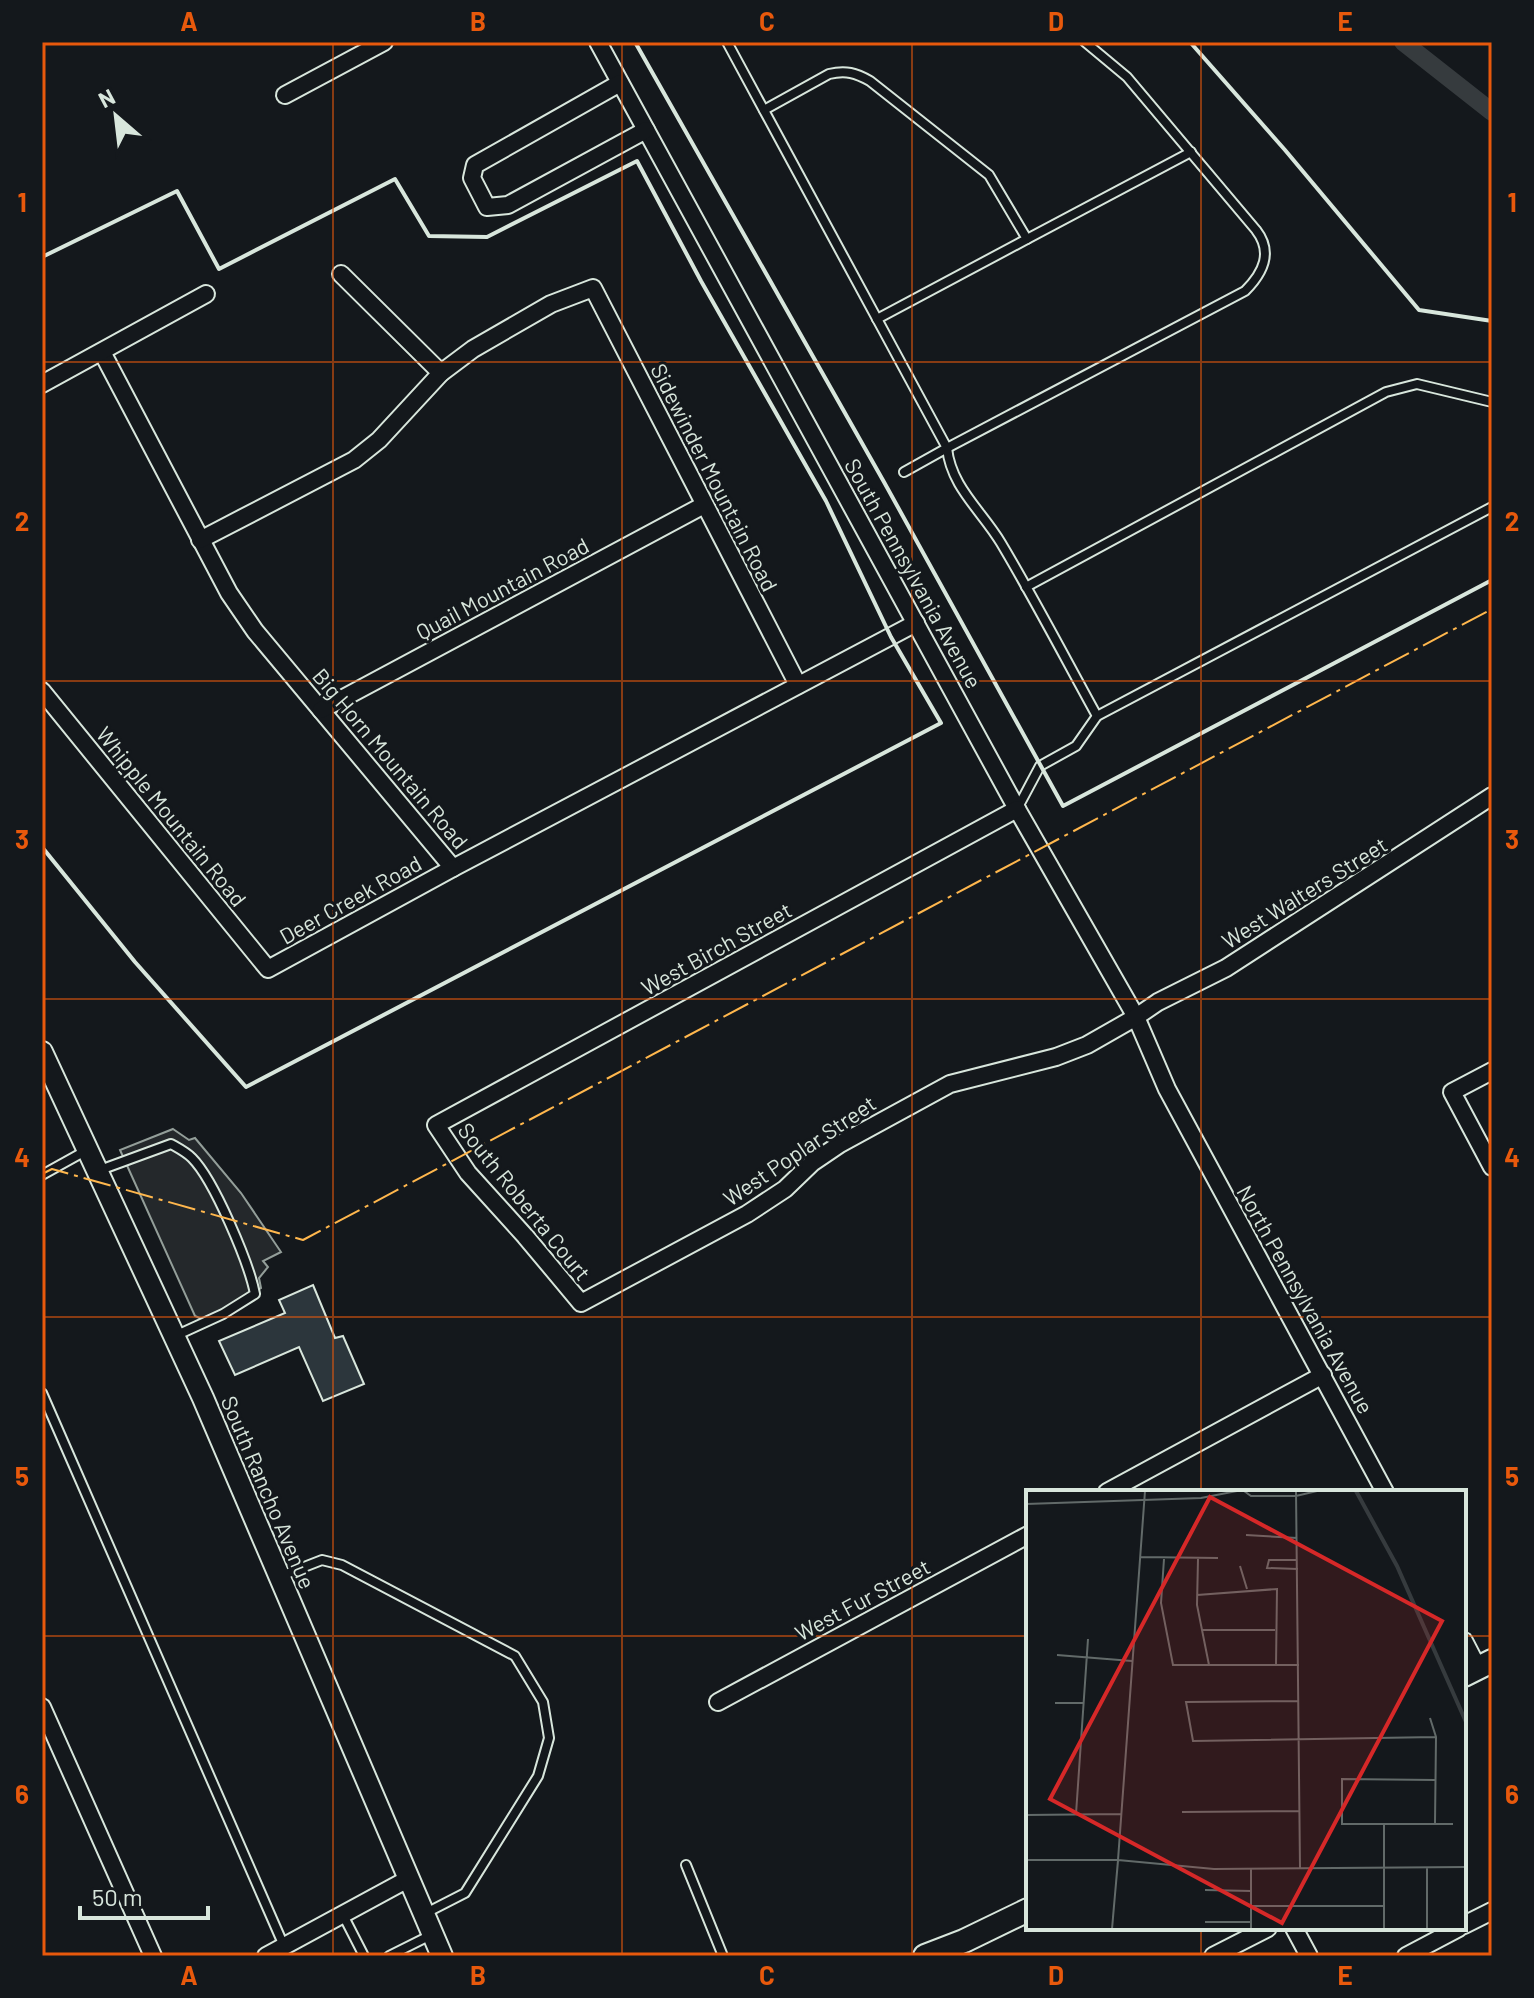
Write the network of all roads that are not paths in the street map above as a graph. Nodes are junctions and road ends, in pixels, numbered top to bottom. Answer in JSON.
{"nodes":[{"id":1,"x":384,"y":42,"type":"edge"},
{"id":2,"x":598,"y":42,"type":"edge"},
{"id":3,"x":727,"y":42,"type":"edge"},
{"id":4,"x":1085,"y":42,"type":"edge"},
{"id":5,"x":620,"y":83,"type":"junction"},
{"id":6,"x":285,"y":95,"type":"dead end"},
{"id":7,"x":764,"y":110,"type":"junction"},
{"id":8,"x":646,"y":130,"type":"junction"},
{"id":9,"x":1191,"y":152,"type":"junction"},
{"id":10,"x":1027,"y":239,"type":"junction"},
{"id":11,"x":341,"y":274,"type":"dead end"},
{"id":12,"x":206,"y":294,"type":"dead end"},
{"id":13,"x":877,"y":319,"type":"junction"},
{"id":14,"x":102,"y":352,"type":"junction"},
{"id":15,"x":441,"y":373,"type":"junction"},
{"id":16,"x":42,"y":384,"type":"edge"},
{"id":17,"x":1492,"y":402,"type":"edge"},
{"id":18,"x":947,"y":448,"type":"junction"},
{"id":19,"x":904,"y":472,"type":"dead end"},
{"id":20,"x":704,"y":505,"type":"junction"},
{"id":21,"x":1492,"y":507,"type":"edge"},
{"id":22,"x":200,"y":540,"type":"junction"},
{"id":23,"x":1026,"y":587,"type":"junction"},
{"id":24,"x":916,"y":623,"type":"junction"},
{"id":25,"x":798,"y":685,"type":"junction"},
{"id":26,"x":42,"y":691,"type":"edge"},
{"id":27,"x":321,"y":710,"type":"junction"},
{"id":28,"x":1097,"y":716,"type":"junction"},
{"id":29,"x":1492,"y":796,"type":"edge"},
{"id":30,"x":1017,"y":809,"type":"junction"},
{"id":31,"x":453,"y":868,"type":"junction"},
{"id":32,"x":268,"y":969,"type":"joint"},
{"id":33,"x":1136,"y":1017,"type":"junction"},
{"id":34,"x":43,"y":1057,"type":"edge"},
{"id":35,"x":1492,"y":1071,"type":"edge"},
{"id":36,"x":436,"y":1125,"type":"joint"},
{"id":37,"x":1187,"y":1127,"type":"joint"},
{"id":38,"x":87,"y":1149,"type":"junction"},
{"id":39,"x":1492,"y":1167,"type":"edge"},
{"id":40,"x":97,"y":1172,"type":"junction"},
{"id":41,"x":42,"y":1175,"type":"edge"},
{"id":42,"x":581,"y":1303,"type":"joint"},
{"id":43,"x":174,"y":1336,"type":"junction"},
{"id":44,"x":1323,"y":1375,"type":"junction"},
{"id":45,"x":42,"y":1393,"type":"edge"},
{"id":46,"x":1111,"y":1490,"type":"edge"},
{"id":47,"x":1384,"y":1490,"type":"edge"},
{"id":48,"x":1026,"y":1536,"type":"edge"},
{"id":49,"x":279,"y":1577,"type":"junction"},
{"id":50,"x":1466,"y":1645,"type":"edge"},
{"id":51,"x":1478,"y":1668,"type":"edge"},
{"id":52,"x":718,"y":1702,"type":"dead end"},
{"id":53,"x":42,"y":1707,"type":"edge"},
{"id":54,"x":686,"y":1865,"type":"dead end"},
{"id":55,"x":408,"y":1879,"type":"junction"},
{"id":56,"x":1026,"y":1911,"type":"edge"},
{"id":57,"x":1492,"y":1911,"type":"edge"},
{"id":58,"x":343,"y":1915,"type":"junction"},
{"id":59,"x":424,"y":1915,"type":"junction"},
{"id":60,"x":1466,"y":1925,"type":"edge"},
{"id":61,"x":1264,"y":1930,"type":"edge"},
{"id":62,"x":1295,"y":1930,"type":"edge"},
{"id":63,"x":1456,"y":1930,"type":"edge"},
{"id":64,"x":432,"y":1934,"type":"junction"},
{"id":65,"x":284,"y":1946,"type":"junction"},
{"id":66,"x":153,"y":1956,"type":"edge"},
{"id":67,"x":266,"y":1956,"type":"edge"},
{"id":68,"x":364,"y":1956,"type":"edge"},
{"id":69,"x":389,"y":1956,"type":"edge"},
{"id":70,"x":442,"y":1956,"type":"edge"},
{"id":71,"x":723,"y":1956,"type":"edge"},
{"id":72,"x":925,"y":1956,"type":"edge"},
{"id":73,"x":1213,"y":1956,"type":"edge"},
{"id":74,"x":1309,"y":1956,"type":"edge"},
{"id":75,"x":1406,"y":1956,"type":"edge"}],
"edges":[{"from":1,"to":6,"type":"street"},
{"from":2,"to":5,"type":"street","name":"South Pennsylvania Avenue"},
{"from":3,"to":7,"type":"lane"},
{"from":4,"to":9,"type":"lane"},
{"from":5,"to":8,"type":"street","name":"South Pennsylvania Avenue"},
{"from":5,"to":8,"type":"street"},
{"from":7,"to":10,"type":"lane"},
{"from":7,"to":13,"type":"lane"},
{"from":8,"to":24,"type":"street","name":"South Pennsylvania Avenue"},
{"from":9,"to":10,"type":"lane"},
{"from":9,"to":18,"type":"lane"},
{"from":10,"to":13,"type":"lane"},
{"from":11,"to":15,"type":"street"},
{"from":12,"to":14,"type":"street"},
{"from":13,"to":18,"type":"lane"},
{"from":14,"to":16,"type":"street"},
{"from":14,"to":22,"type":"street","name":"Big Horn Mountain Road"},
{"from":15,"to":20,"type":"street","name":"Sidewinder Mountain Road"},
{"from":15,"to":22,"type":"street"},
{"from":17,"to":23,"type":"lane"},
{"from":18,"to":19,"type":"lane"},
{"from":18,"to":23,"type":"lane"},
{"from":20,"to":25,"type":"street","name":"Sidewinder Mountain Road"},
{"from":20,"to":27,"type":"street","name":"Quail Mountain Road"},
{"from":21,"to":28,"type":"lane"},
{"from":22,"to":27,"type":"street","name":"Big Horn Mountain Road"},
{"from":23,"to":28,"type":"lane"},
{"from":24,"to":25,"type":"street","name":"Big Horn Mountain Road"},
{"from":24,"to":30,"type":"street","name":"South Pennsylvania Avenue"},
{"from":25,"to":31,"type":"street","name":"Big Horn Mountain Road"},
{"from":26,"to":32,"type":"street","name":"Whipple Mountain Road"},
{"from":27,"to":31,"type":"street","name":"Big Horn Mountain Road"},
{"from":28,"to":30,"type":"lane"},
{"from":29,"to":33,"type":"street","name":"West Walters Street"},
{"from":30,"to":33,"type":"street","name":"South Pennsylvania Avenue"},
{"from":30,"to":36,"type":"street","name":"West Birch Street"},
{"from":31,"to":32,"type":"street","name":"Deer Creek Road"},
{"from":33,"to":37,"type":"street","name":"South Pennsylvania Avenue"},
{"from":33,"to":42,"type":"street","name":"West Poplar Street"},
{"from":34,"to":38,"type":"street","name":"South Rancho Avenue"},
{"from":35,"to":39,"type":"street"},
{"from":36,"to":42,"type":"street","name":"South Roberta Court"},
{"from":37,"to":44,"type":"street","name":"North Pennsylvania Avenue"},
{"from":38,"to":40,"type":"street","name":"South Rancho Avenue"},
{"from":38,"to":41,"type":"lane"},
{"from":40,"to":43,"type":"street","name":"South Rancho Avenue"},
{"from":40,"to":43,"type":"lane"},
{"from":43,"to":49,"type":"street","name":"South Rancho Avenue"},
{"from":44,"to":46,"type":"street"},
{"from":44,"to":47,"type":"street","name":"North Pennsylvania Avenue"},
{"from":45,"to":65,"type":"lane"},
{"from":48,"to":52,"type":"street","name":"West Fur Street"},
{"from":49,"to":55,"type":"street","name":"South Rancho Avenue"},
{"from":49,"to":59,"type":"lane"},
{"from":50,"to":51,"type":"street"},
{"from":53,"to":66,"type":"street"},
{"from":54,"to":71,"type":"lane"},
{"from":55,"to":58,"type":"street"},
{"from":55,"to":59,"type":"street","name":"South Rancho Avenue"},
{"from":56,"to":72,"type":"main road"},
{"from":57,"to":60,"type":"street"},
{"from":58,"to":65,"type":"street"},
{"from":58,"to":68,"type":"lane"},
{"from":59,"to":64,"type":"street","name":"South Rancho Avenue"},
{"from":61,"to":73,"type":"street"},
{"from":62,"to":74,"type":"street"},
{"from":63,"to":75,"type":"street"},
{"from":64,"to":69,"type":"lane"},
{"from":64,"to":70,"type":"street","name":"South Rancho Avenue"},
{"from":65,"to":67,"type":"street"}]}
